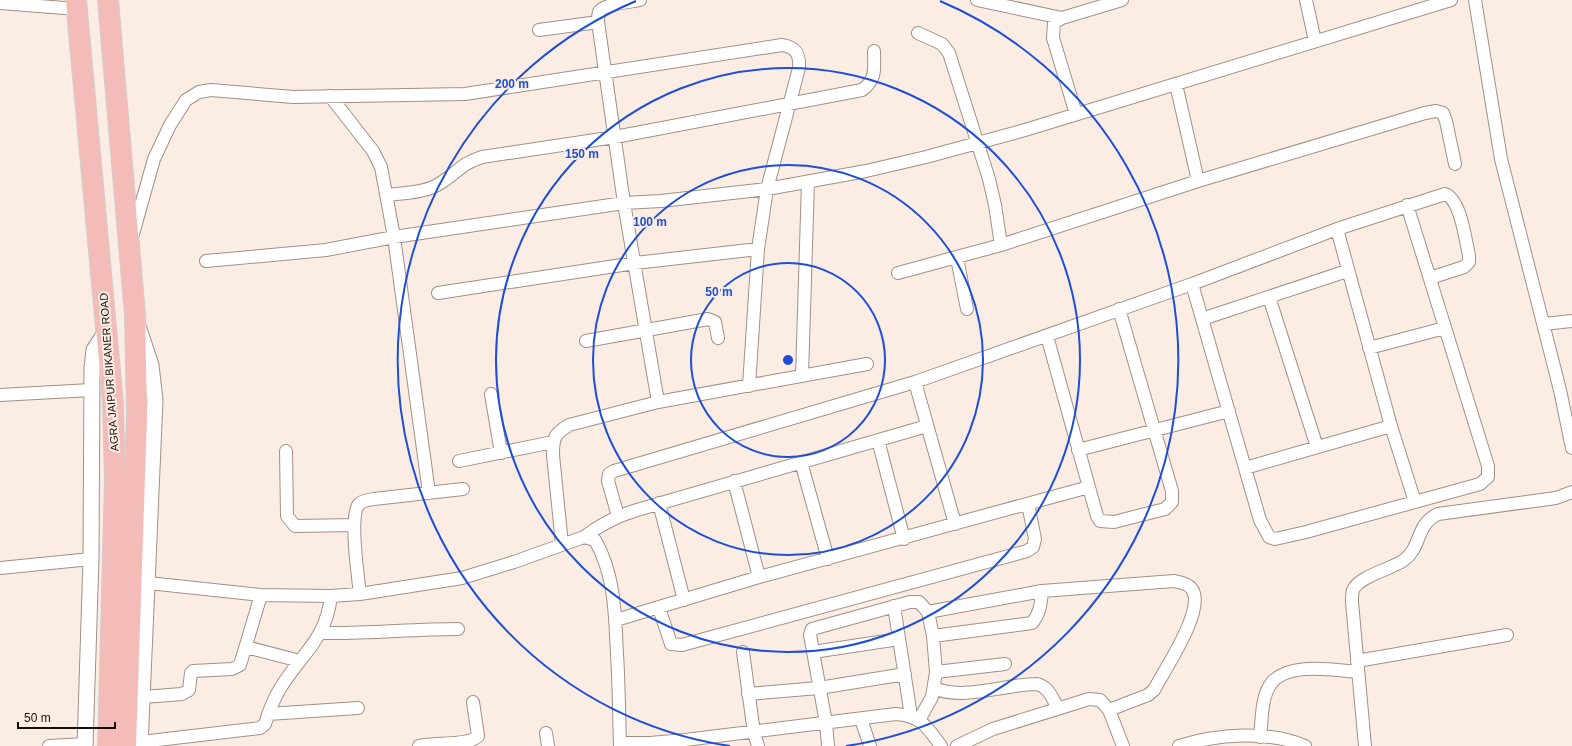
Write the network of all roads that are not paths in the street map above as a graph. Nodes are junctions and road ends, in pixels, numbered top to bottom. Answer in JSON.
{"nodes":[{"id":1,"x":108,"y":0,"type":"edge"},
{"id":2,"x":640,"y":0,"type":"edge"},
{"id":3,"x":977,"y":0,"type":"edge"},
{"id":4,"x":1122,"y":0,"type":"edge"},
{"id":5,"x":1306,"y":0,"type":"edge"},
{"id":6,"x":1451,"y":0,"type":"edge"},
{"id":7,"x":1474,"y":0,"type":"edge"},
{"id":8,"x":0,"y":3,"type":"edge"},
{"id":9,"x":76,"y":4,"type":"edge"},
{"id":10,"x":1018,"y":4,"type":"edge"},
{"id":11,"x":1092,"y":5,"type":"edge"},
{"id":12,"x":1062,"y":18,"type":"junction"},
{"id":13,"x":598,"y":22,"type":"junction"},
{"id":14,"x":539,"y":30,"type":"dead end"},
{"id":15,"x":918,"y":33,"type":"dead end"},
{"id":16,"x":1315,"y":40,"type":"junction"},
{"id":17,"x":874,"y":52,"type":"dead end"},
{"id":18,"x":606,"y":72,"type":"junction"},
{"id":19,"x":1176,"y":84,"type":"junction"},
{"id":20,"x":330,"y":96,"type":"junction"},
{"id":21,"x":790,"y":103,"type":"junction"},
{"id":22,"x":1076,"y":114,"type":"junction"},
{"id":23,"x":615,"y":137,"type":"junction"},
{"id":24,"x":976,"y":144,"type":"junction"},
{"id":25,"x":1455,"y":164,"type":"dead end"},
{"id":26,"x":1198,"y":181,"type":"junction"},
{"id":27,"x":808,"y":182,"type":"junction"},
{"id":28,"x":767,"y":189,"type":"junction"},
{"id":29,"x":387,"y":195,"type":"junction"},
{"id":30,"x":624,"y":203,"type":"junction"},
{"id":31,"x":1407,"y":205,"type":"junction"},
{"id":32,"x":1337,"y":229,"type":"junction"},
{"id":33,"x":394,"y":237,"type":"junction"},
{"id":34,"x":1001,"y":244,"type":"junction"},
{"id":35,"x":129,"y":245,"type":"junction"},
{"id":36,"x":758,"y":249,"type":"junction"},
{"id":37,"x":957,"y":258,"type":"junction"},
{"id":38,"x":206,"y":261,"type":"dead end"},
{"id":39,"x":635,"y":263,"type":"junction"},
{"id":40,"x":1347,"y":271,"type":"junction"},
{"id":41,"x":898,"y":273,"type":"dead end"},
{"id":42,"x":1430,"y":278,"type":"junction"},
{"id":43,"x":1192,"y":284,"type":"junction"},
{"id":44,"x":438,"y":293,"type":"dead end"},
{"id":45,"x":1269,"y":297,"type":"junction"},
{"id":46,"x":967,"y":309,"type":"dead end"},
{"id":47,"x":1119,"y":309,"type":"junction"},
{"id":48,"x":1202,"y":319,"type":"junction"},
{"id":49,"x":1572,"y":321,"type":"edge"},
{"id":50,"x":1544,"y":324,"type":"junction"},
{"id":51,"x":1445,"y":328,"type":"junction"},
{"id":52,"x":107,"y":330,"type":"junction"},
{"id":53,"x":646,"y":331,"type":"junction"},
{"id":54,"x":1047,"y":336,"type":"junction"},
{"id":55,"x":718,"y":338,"type":"dead end"},
{"id":56,"x":586,"y":341,"type":"dead end"},
{"id":57,"x":1369,"y":348,"type":"junction"},
{"id":58,"x":867,"y":364,"type":"dead end"},
{"id":59,"x":802,"y":376,"type":"junction"},
{"id":60,"x":915,"y":382,"type":"junction"},
{"id":61,"x":749,"y":386,"type":"junction"},
{"id":62,"x":1566,"y":388,"type":"edge"},
{"id":63,"x":91,"y":390,"type":"junction"},
{"id":64,"x":491,"y":394,"type":"dead end"},
{"id":65,"x":0,"y":395,"type":"edge"},
{"id":66,"x":658,"y":402,"type":"junction"},
{"id":67,"x":1228,"y":411,"type":"junction"},
{"id":68,"x":927,"y":426,"type":"junction"},
{"id":69,"x":1391,"y":426,"type":"junction"},
{"id":70,"x":1155,"y":431,"type":"junction"},
{"id":71,"x":878,"y":440,"type":"junction"},
{"id":72,"x":553,"y":442,"type":"junction"},
{"id":73,"x":1316,"y":447,"type":"junction"},
{"id":74,"x":1572,"y":448,"type":"edge"},
{"id":75,"x":1078,"y":450,"type":"junction"},
{"id":76,"x":286,"y":451,"type":"dead end"},
{"id":77,"x":500,"y":453,"type":"junction"},
{"id":78,"x":458,"y":461,"type":"dead end"},
{"id":79,"x":801,"y":462,"type":"junction"},
{"id":80,"x":1245,"y":468,"type":"junction"},
{"id":81,"x":734,"y":481,"type":"junction"},
{"id":82,"x":1089,"y":487,"type":"junction"},
{"id":83,"x":463,"y":489,"type":"dead end"},
{"id":84,"x":1572,"y":492,"type":"edge"},
{"id":85,"x":428,"y":493,"type":"junction"},
{"id":86,"x":1415,"y":502,"type":"junction"},
{"id":87,"x":658,"y":503,"type":"junction"},
{"id":88,"x":1028,"y":504,"type":"junction"},
{"id":89,"x":618,"y":516,"type":"junction"},
{"id":90,"x":955,"y":524,"type":"junction"},
{"id":91,"x":354,"y":525,"type":"junction"},
{"id":92,"x":584,"y":537,"type":"junction"},
{"id":93,"x":904,"y":539,"type":"junction"},
{"id":94,"x":562,"y":544,"type":"junction"},
{"id":95,"x":91,"y":559,"type":"junction"},
{"id":96,"x":828,"y":559,"type":"junction"},
{"id":97,"x":0,"y":568,"type":"edge"},
{"id":98,"x":759,"y":577,"type":"junction"},
{"id":99,"x":140,"y":582,"type":"junction"},
{"id":100,"x":1042,"y":592,"type":"junction"},
{"id":101,"x":360,"y":594,"type":"junction"},
{"id":102,"x":261,"y":595,"type":"junction"},
{"id":103,"x":331,"y":596,"type":"junction"},
{"id":104,"x":684,"y":600,"type":"junction"},
{"id":105,"x":894,"y":606,"type":"junction"},
{"id":106,"x":658,"y":608,"type":"junction"},
{"id":107,"x":928,"y":612,"type":"junction"},
{"id":108,"x":616,"y":620,"type":"junction"},
{"id":109,"x":458,"y":629,"type":"dead end"},
{"id":110,"x":321,"y":633,"type":"junction"},
{"id":111,"x":1507,"y":635,"type":"dead end"},
{"id":112,"x":933,"y":636,"type":"junction"},
{"id":113,"x":899,"y":639,"type":"junction"},
{"id":114,"x":246,"y":647,"type":"junction"},
{"id":115,"x":742,"y":652,"type":"dead end"},
{"id":116,"x":813,"y":652,"type":"junction"},
{"id":117,"x":300,"y":661,"type":"junction"},
{"id":118,"x":1005,"y":664,"type":"dead end"},
{"id":119,"x":1358,"y":666,"type":"junction"},
{"id":120,"x":936,"y":672,"type":"junction"},
{"id":121,"x":905,"y":674,"type":"junction"},
{"id":122,"x":819,"y":688,"type":"junction"},
{"id":123,"x":934,"y":688,"type":"junction"},
{"id":124,"x":748,"y":694,"type":"junction"},
{"id":125,"x":143,"y":697,"type":"junction"},
{"id":126,"x":473,"y":702,"type":"dead end"},
{"id":127,"x":358,"y":708,"type":"dead end"},
{"id":128,"x":1058,"y":708,"type":"junction"},
{"id":129,"x":1109,"y":710,"type":"junction"},
{"id":130,"x":268,"y":714,"type":"junction"},
{"id":131,"x":915,"y":718,"type":"junction"},
{"id":132,"x":861,"y":719,"type":"junction"},
{"id":133,"x":826,"y":723,"type":"junction"},
{"id":134,"x":754,"y":732,"type":"junction"},
{"id":135,"x":546,"y":733,"type":"dead end"},
{"id":136,"x":1260,"y":737,"type":"junction"},
{"id":137,"x":620,"y":744,"type":"edge"},
{"id":138,"x":85,"y":745,"type":"edge"},
{"id":139,"x":136,"y":745,"type":"edge"},
{"id":140,"x":49,"y":746,"type":"edge"},
{"id":141,"x":108,"y":746,"type":"edge"},
{"id":142,"x":423,"y":746,"type":"edge"},
{"id":143,"x":548,"y":746,"type":"edge"},
{"id":144,"x":758,"y":746,"type":"edge"},
{"id":145,"x":828,"y":746,"type":"edge"},
{"id":146,"x":870,"y":746,"type":"edge"},
{"id":147,"x":940,"y":746,"type":"edge"},
{"id":148,"x":956,"y":746,"type":"edge"},
{"id":149,"x":1123,"y":746,"type":"edge"},
{"id":150,"x":1179,"y":746,"type":"edge"},
{"id":151,"x":1306,"y":746,"type":"edge"},
{"id":152,"x":1365,"y":746,"type":"edge"}],
"edges":[{"from":1,"to":35,"type":"highway","name":"AGRA JAIPUR BIKANER ROAD"},
{"from":2,"to":13,"type":"street"},
{"from":3,"to":10,"type":"street"},
{"from":4,"to":11,"type":"street"},
{"from":5,"to":16,"type":"street"},
{"from":6,"to":16,"type":"street"},
{"from":7,"to":50,"type":"street"},
{"from":8,"to":9,"type":"street"},
{"from":9,"to":52,"type":"highway","name":"AGRA JAIPUR BIKANER ROAD"},
{"from":10,"to":12,"type":"street"},
{"from":11,"to":12,"type":"street"},
{"from":12,"to":22,"type":"street"},
{"from":13,"to":14,"type":"street"},
{"from":13,"to":18,"type":"street"},
{"from":15,"to":24,"type":"street"},
{"from":16,"to":19,"type":"street"},
{"from":17,"to":21,"type":"street"},
{"from":18,"to":20,"type":"street"},
{"from":18,"to":21,"type":"street"},
{"from":18,"to":23,"type":"street"},
{"from":19,"to":22,"type":"street"},
{"from":19,"to":26,"type":"street"},
{"from":20,"to":29,"type":"street"},
{"from":20,"to":35,"type":"street"},
{"from":21,"to":23,"type":"street"},
{"from":21,"to":28,"type":"street"},
{"from":22,"to":24,"type":"street"},
{"from":23,"to":29,"type":"street"},
{"from":23,"to":30,"type":"street"},
{"from":24,"to":27,"type":"street"},
{"from":24,"to":34,"type":"street"},
{"from":25,"to":26,"type":"street"},
{"from":26,"to":34,"type":"street"},
{"from":27,"to":28,"type":"street"},
{"from":27,"to":59,"type":"street"},
{"from":28,"to":30,"type":"street"},
{"from":28,"to":36,"type":"street"},
{"from":29,"to":33,"type":"street"},
{"from":30,"to":33,"type":"street"},
{"from":30,"to":39,"type":"street"},
{"from":31,"to":32,"type":"street"},
{"from":31,"to":42,"type":"street"},
{"from":31,"to":42,"type":"street"},
{"from":32,"to":40,"type":"street"},
{"from":32,"to":43,"type":"street"},
{"from":33,"to":38,"type":"street"},
{"from":33,"to":85,"type":"street"},
{"from":34,"to":37,"type":"street"},
{"from":35,"to":99,"type":"highway","name":"AGRA JAIPUR BIKANER ROAD"},
{"from":36,"to":39,"type":"street"},
{"from":36,"to":61,"type":"street"},
{"from":37,"to":41,"type":"street"},
{"from":37,"to":46,"type":"street"},
{"from":39,"to":44,"type":"street"},
{"from":39,"to":53,"type":"street"},
{"from":40,"to":45,"type":"street"},
{"from":40,"to":57,"type":"street"},
{"from":42,"to":51,"type":"street"},
{"from":43,"to":47,"type":"street"},
{"from":43,"to":48,"type":"street"},
{"from":45,"to":48,"type":"street"},
{"from":45,"to":73,"type":"street"},
{"from":47,"to":54,"type":"street"},
{"from":47,"to":70,"type":"street"},
{"from":48,"to":67,"type":"street"},
{"from":49,"to":50,"type":"street"},
{"from":50,"to":62,"type":"street"},
{"from":51,"to":57,"type":"street"},
{"from":51,"to":86,"type":"street"},
{"from":52,"to":63,"type":"street"},
{"from":52,"to":141,"type":"highway","name":"AGRA JAIPUR BIKANER ROAD"},
{"from":53,"to":55,"type":"street"},
{"from":53,"to":56,"type":"street"},
{"from":53,"to":66,"type":"street"},
{"from":54,"to":60,"type":"street"},
{"from":54,"to":75,"type":"street"},
{"from":57,"to":69,"type":"street"},
{"from":58,"to":59,"type":"street"},
{"from":59,"to":61,"type":"street"},
{"from":60,"to":68,"type":"street"},
{"from":60,"to":89,"type":"street"},
{"from":61,"to":66,"type":"street"},
{"from":62,"to":74,"type":"street"},
{"from":63,"to":65,"type":"street"},
{"from":63,"to":95,"type":"street"},
{"from":64,"to":77,"type":"street"},
{"from":66,"to":72,"type":"street"},
{"from":67,"to":70,"type":"street"},
{"from":67,"to":80,"type":"street"},
{"from":68,"to":71,"type":"street"},
{"from":68,"to":90,"type":"street"},
{"from":69,"to":73,"type":"street"},
{"from":69,"to":86,"type":"street"},
{"from":70,"to":75,"type":"street"},
{"from":70,"to":82,"type":"street"},
{"from":71,"to":79,"type":"street"},
{"from":71,"to":93,"type":"street"},
{"from":72,"to":77,"type":"street"},
{"from":72,"to":94,"type":"street"},
{"from":73,"to":80,"type":"street"},
{"from":75,"to":82,"type":"street"},
{"from":76,"to":91,"type":"street"},
{"from":77,"to":78,"type":"street"},
{"from":79,"to":81,"type":"street"},
{"from":79,"to":96,"type":"street"},
{"from":80,"to":86,"type":"street"},
{"from":81,"to":87,"type":"street"},
{"from":81,"to":98,"type":"street"},
{"from":82,"to":88,"type":"street"},
{"from":83,"to":85,"type":"street"},
{"from":84,"to":119,"type":"street"},
{"from":85,"to":91,"type":"street"},
{"from":87,"to":89,"type":"street"},
{"from":87,"to":104,"type":"street"},
{"from":88,"to":90,"type":"street"},
{"from":88,"to":106,"type":"street"},
{"from":89,"to":92,"type":"street"},
{"from":90,"to":93,"type":"street"},
{"from":91,"to":101,"type":"street"},
{"from":92,"to":94,"type":"street"},
{"from":92,"to":108,"type":"street"},
{"from":93,"to":96,"type":"street"},
{"from":94,"to":101,"type":"street"},
{"from":95,"to":97,"type":"street"},
{"from":95,"to":138,"type":"street"},
{"from":96,"to":98,"type":"street"},
{"from":98,"to":104,"type":"street"},
{"from":99,"to":102,"type":"street"},
{"from":99,"to":125,"type":"street"},
{"from":99,"to":139,"type":"highway","name":"AGRA JAIPUR BIKANER ROAD"},
{"from":100,"to":107,"type":"street"},
{"from":100,"to":112,"type":"street"},
{"from":100,"to":129,"type":"street"},
{"from":101,"to":103,"type":"street"},
{"from":102,"to":103,"type":"street"},
{"from":102,"to":114,"type":"street"},
{"from":103,"to":110,"type":"street"},
{"from":104,"to":106,"type":"street"},
{"from":105,"to":107,"type":"street"},
{"from":105,"to":113,"type":"street"},
{"from":105,"to":116,"type":"street"},
{"from":106,"to":108,"type":"street"},
{"from":107,"to":112,"type":"street"},
{"from":108,"to":137,"type":"street"},
{"from":109,"to":110,"type":"street"},
{"from":110,"to":117,"type":"street"},
{"from":111,"to":119,"type":"street"},
{"from":112,"to":120,"type":"street"},
{"from":113,"to":116,"type":"street"},
{"from":113,"to":121,"type":"street"},
{"from":114,"to":117,"type":"street"},
{"from":114,"to":125,"type":"street"},
{"from":115,"to":124,"type":"street"},
{"from":116,"to":122,"type":"street"},
{"from":117,"to":130,"type":"street"},
{"from":118,"to":120,"type":"street"},
{"from":119,"to":136,"type":"street"},
{"from":119,"to":152,"type":"street"},
{"from":120,"to":123,"type":"street"},
{"from":121,"to":122,"type":"street"},
{"from":121,"to":131,"type":"street"},
{"from":122,"to":124,"type":"street"},
{"from":122,"to":133,"type":"street"},
{"from":123,"to":128,"type":"street"},
{"from":123,"to":131,"type":"street"},
{"from":124,"to":134,"type":"street"},
{"from":125,"to":139,"type":"street"},
{"from":126,"to":142,"type":"street"},
{"from":127,"to":130,"type":"street"},
{"from":128,"to":129,"type":"street"},
{"from":128,"to":148,"type":"street"},
{"from":129,"to":149,"type":"street"},
{"from":130,"to":139,"type":"street"},
{"from":131,"to":132,"type":"street"},
{"from":131,"to":147,"type":"street"},
{"from":132,"to":133,"type":"street"},
{"from":132,"to":146,"type":"street"},
{"from":133,"to":134,"type":"street"},
{"from":133,"to":145,"type":"street"},
{"from":134,"to":137,"type":"street"},
{"from":134,"to":144,"type":"street"},
{"from":135,"to":143,"type":"street"},
{"from":136,"to":150,"type":"street"},
{"from":136,"to":151,"type":"street"},
{"from":138,"to":140,"type":"street"}]}
